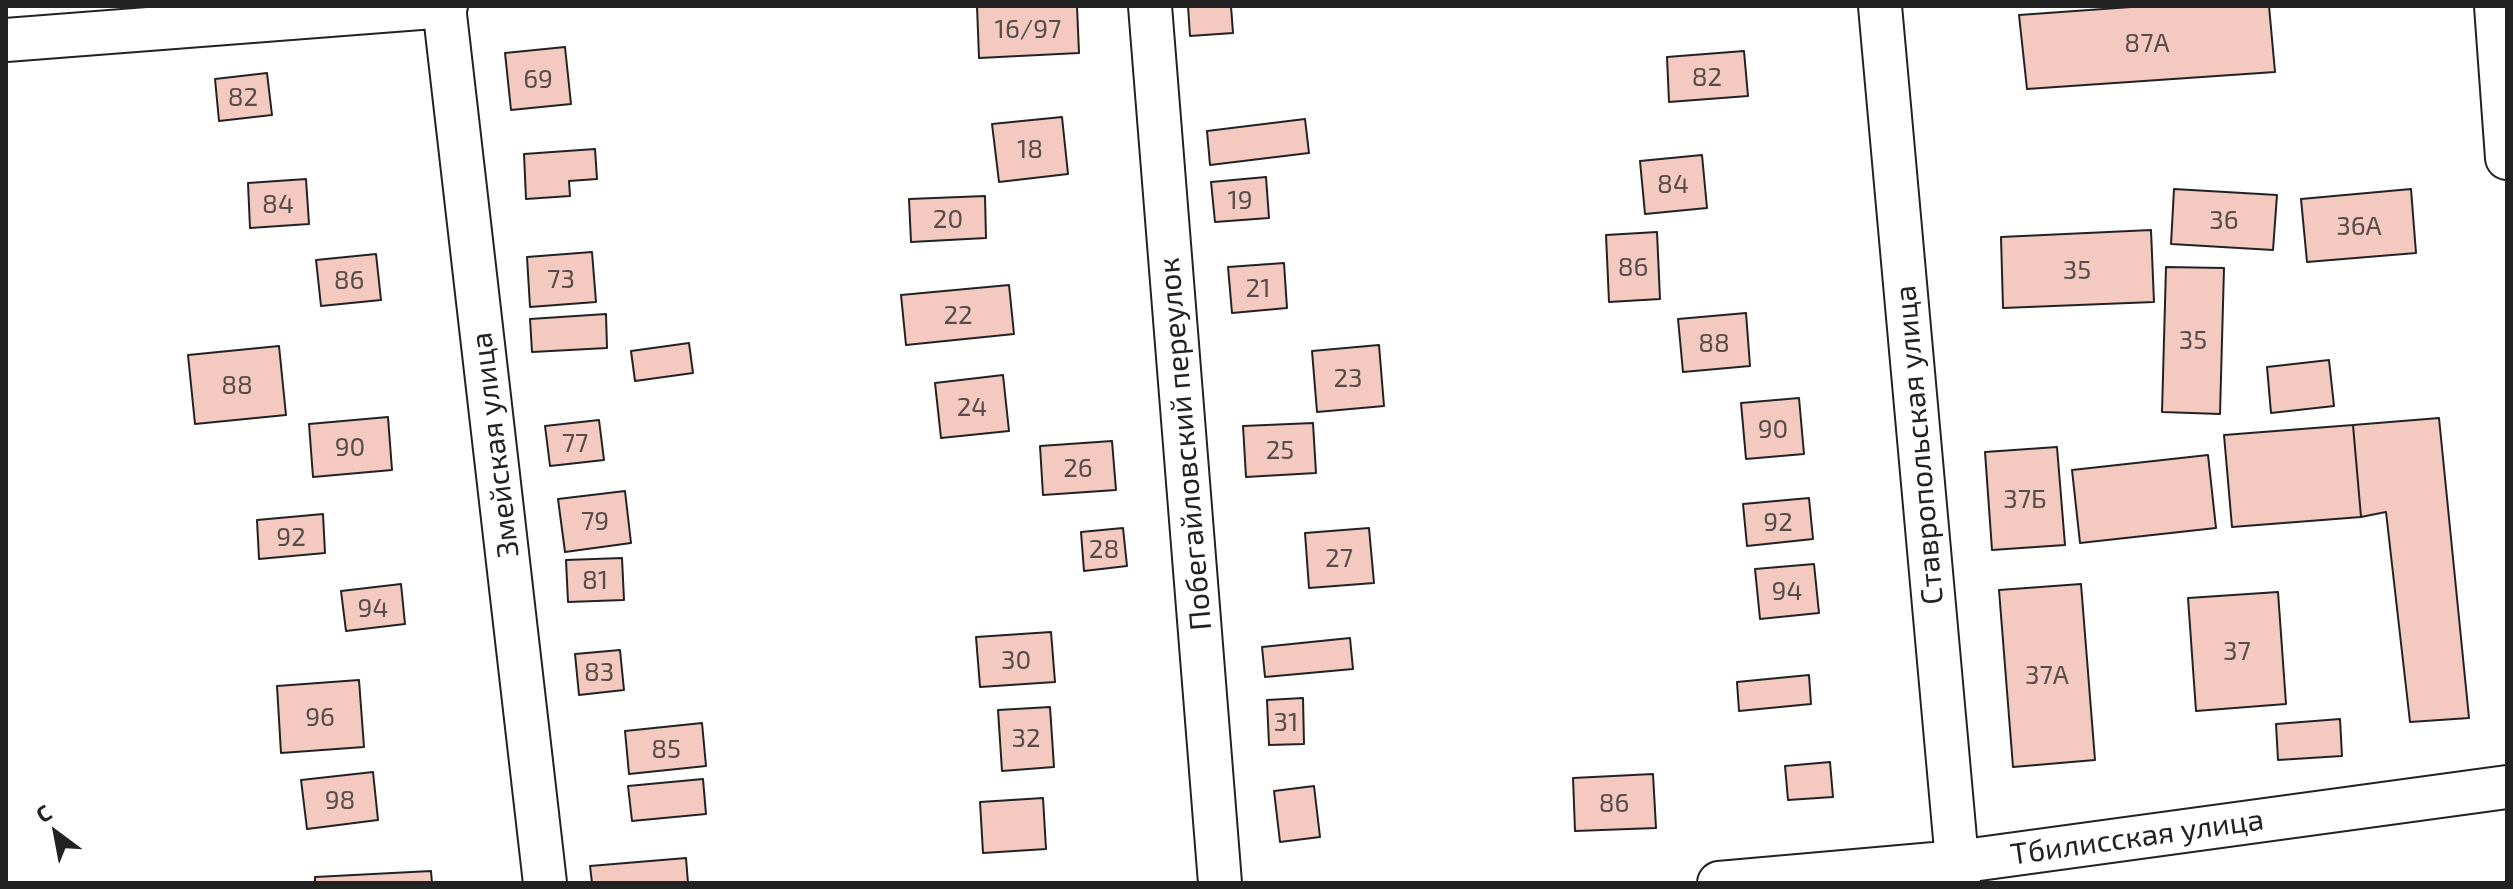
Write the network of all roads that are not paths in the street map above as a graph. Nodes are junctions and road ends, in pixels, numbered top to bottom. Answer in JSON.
{"nodes":[{"id":1,"x":445,"y":6,"type":"edge"},
{"id":2,"x":1150,"y":6,"type":"edge"},
{"id":3,"x":1880,"y":6,"type":"edge"},
{"id":4,"x":2496,"y":6,"type":"edge"},
{"id":5,"x":6,"y":40,"type":"edge"},
{"id":6,"x":2507,"y":158,"type":"edge"},
{"id":7,"x":2507,"y":787,"type":"edge"},
{"id":8,"x":1958,"y":872,"type":"edge"},
{"id":9,"x":545,"y":883,"type":"edge"},
{"id":10,"x":1220,"y":883,"type":"edge"},
{"id":11,"x":1719,"y":883,"type":"edge"}],
"edges":[{"from":1,"to":5,"type":"street"},
{"from":1,"to":9,"type":"street","name":"Змейская улица"},
{"from":2,"to":10,"type":"street","name":"Побегайловский переулок"},
{"from":3,"to":8,"type":"street","name":"Ставропольская улица"},
{"from":4,"to":6,"type":"street"},
{"from":7,"to":8,"type":"street","name":"Тбилисская улица"},
{"from":8,"to":11,"type":"street","name":"Тбилисская улица"}]}
